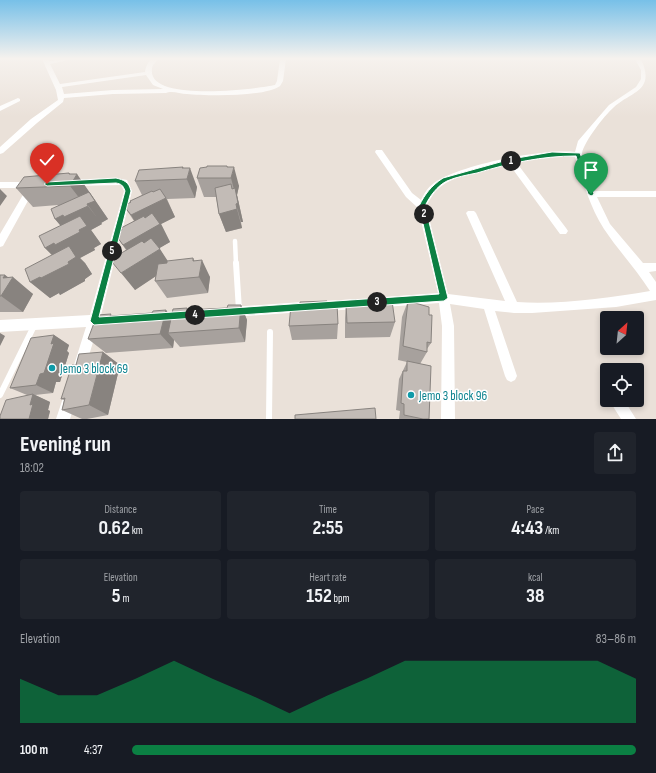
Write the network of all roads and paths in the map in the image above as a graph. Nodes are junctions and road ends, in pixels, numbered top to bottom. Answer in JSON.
{"nodes":[{"id":1,"x":54,"y":79,"type":"edge"},
{"id":2,"x":110,"y":79,"type":"edge"},
{"id":3,"x":150,"y":79,"type":"edge"},
{"id":4,"x":280,"y":79,"type":"edge"},
{"id":5,"x":644,"y":79,"type":"edge"},
{"id":6,"x":59,"y":86,"type":"junction"},
{"id":7,"x":175,"y":91,"type":"junction"},
{"id":8,"x":62,"y":96,"type":"junction"},
{"id":9,"x":18,"y":100,"type":"dead end"},
{"id":10,"x":0,"y":109,"type":"edge"},
{"id":11,"x":0,"y":151,"type":"edge"},
{"id":12,"x":379,"y":152,"type":"dead end"},
{"id":13,"x":578,"y":154,"type":"junction"},
{"id":14,"x":511,"y":161,"type":"junction"},
{"id":15,"x":63,"y":184,"type":"edge"},
{"id":16,"x":0,"y":185,"type":"edge"},
{"id":17,"x":591,"y":194,"type":"junction"},
{"id":18,"x":656,"y":194,"type":"edge"},
{"id":19,"x":422,"y":206,"type":"junction"},
{"id":20,"x":471,"y":213,"type":"dead end"},
{"id":21,"x":563,"y":231,"type":"dead end"},
{"id":22,"x":235,"y":241,"type":"dead end"},
{"id":23,"x":0,"y":242,"type":"edge"},
{"id":24,"x":656,"y":266,"type":"edge"},
{"id":25,"x":641,"y":268,"type":"junction"},
{"id":26,"x":656,"y":291,"type":"edge"},
{"id":27,"x":656,"y":295,"type":"edge"},
{"id":28,"x":444,"y":298,"type":"junction"},
{"id":29,"x":488,"y":305,"type":"junction"},
{"id":30,"x":514,"y":308,"type":"junction"},
{"id":31,"x":239,"y":312,"type":"junction"},
{"id":32,"x":216,"y":313,"type":"edge"},
{"id":33,"x":117,"y":320,"type":"edge"},
{"id":34,"x":94,"y":321,"type":"junction"},
{"id":35,"x":35,"y":324,"type":"junction"},
{"id":36,"x":0,"y":326,"type":"edge"},
{"id":37,"x":270,"y":332,"type":"dead end"},
{"id":38,"x":78,"y":374,"type":"edge"},
{"id":39,"x":511,"y":376,"type":"dead end"},
{"id":40,"x":73,"y":389,"type":"edge"},
{"id":41,"x":0,"y":395,"type":"edge"},
{"id":42,"x":621,"y":407,"type":"edge"},
{"id":43,"x":64,"y":419,"type":"edge"},
{"id":44,"x":269,"y":419,"type":"edge"},
{"id":45,"x":448,"y":419,"type":"edge"},
{"id":46,"x":629,"y":419,"type":"edge"}],
"edges":[{"from":1,"to":6,"type":"street"},
{"from":2,"to":6,"type":"street"},
{"from":3,"to":7,"type":"street"},
{"from":4,"to":7,"type":"street"},
{"from":5,"to":13,"type":"street"},
{"from":6,"to":8,"type":"street"},
{"from":7,"to":8,"type":"street"},
{"from":8,"to":11,"type":"street"},
{"from":9,"to":10,"type":"street"},
{"from":12,"to":19,"type":"street"},
{"from":13,"to":14,"type":"street"},
{"from":13,"to":17,"type":"street"},
{"from":14,"to":19,"type":"street"},
{"from":14,"to":21,"type":"street"},
{"from":15,"to":34,"type":"street"},
{"from":16,"to":23,"type":"street"},
{"from":17,"to":18,"type":"street"},
{"from":17,"to":25,"type":"street"},
{"from":19,"to":28,"type":"street"},
{"from":20,"to":30,"type":"street"},
{"from":22,"to":31,"type":"lane"},
{"from":24,"to":25,"type":"street"},
{"from":25,"to":26,"type":"street"},
{"from":27,"to":30,"type":"street"},
{"from":28,"to":29,"type":"street"},
{"from":28,"to":31,"type":"street"},
{"from":28,"to":45,"type":"street"},
{"from":29,"to":30,"type":"street"},
{"from":29,"to":39,"type":"street"},
{"from":31,"to":32,"type":"street"},
{"from":33,"to":34,"type":"street"},
{"from":34,"to":35,"type":"street"},
{"from":34,"to":38,"type":"street"},
{"from":35,"to":36,"type":"street"},
{"from":35,"to":41,"type":"lane"},
{"from":37,"to":44,"type":"lane"},
{"from":40,"to":43,"type":"street"},
{"from":42,"to":46,"type":"street"}]}
